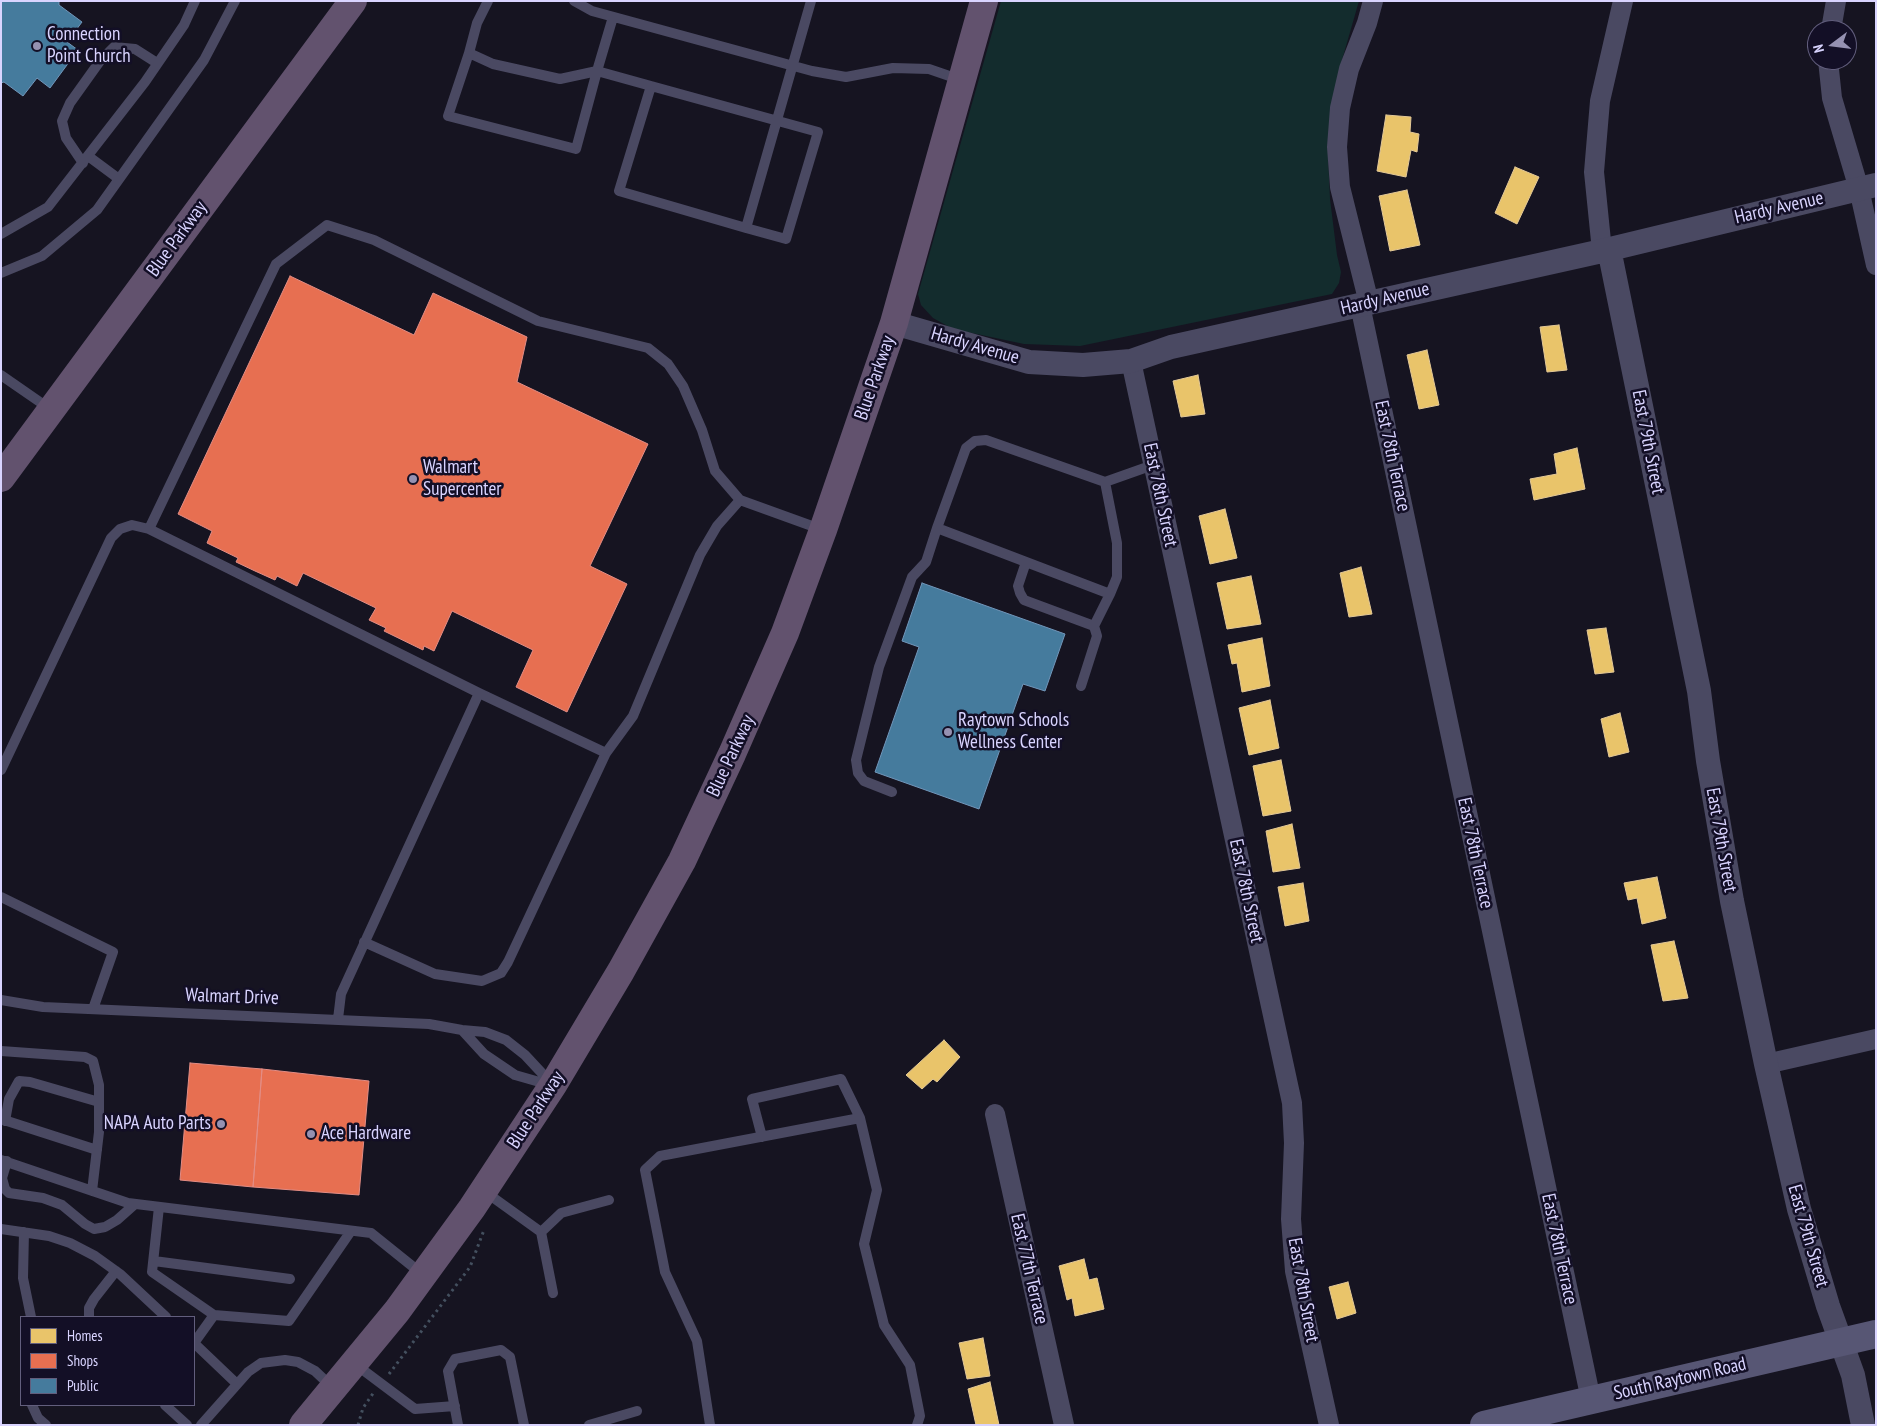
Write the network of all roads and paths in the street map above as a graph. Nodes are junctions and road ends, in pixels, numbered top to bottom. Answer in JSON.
{"nodes":[{"id":1,"x":195,"y":1,"type":"edge"},
{"id":2,"x":235,"y":1,"type":"edge"},
{"id":3,"x":353,"y":1,"type":"edge"},
{"id":4,"x":488,"y":1,"type":"edge"},
{"id":5,"x":574,"y":1,"type":"edge"},
{"id":6,"x":811,"y":1,"type":"edge"},
{"id":7,"x":984,"y":1,"type":"edge"},
{"id":8,"x":1373,"y":1,"type":"edge"},
{"id":9,"x":1623,"y":1,"type":"edge"},
{"id":10,"x":1836,"y":1,"type":"edge"},
{"id":11,"x":613,"y":17,"type":"junction"},
{"id":12,"x":1832,"y":20,"type":"edge"},
{"id":13,"x":469,"y":53,"type":"junction"},
{"id":14,"x":157,"y":63,"type":"junction"},
{"id":15,"x":793,"y":66,"type":"junction"},
{"id":16,"x":1829,"y":70,"type":"edge"},
{"id":17,"x":597,"y":71,"type":"junction"},
{"id":18,"x":962,"y":80,"type":"junction"},
{"id":19,"x":651,"y":86,"type":"junction"},
{"id":20,"x":777,"y":121,"type":"junction"},
{"id":21,"x":85,"y":159,"type":"junction"},
{"id":22,"x":119,"y":179,"type":"junction"},
{"id":23,"x":1868,"y":187,"type":"edge"},
{"id":24,"x":746,"y":228,"type":"junction"},
{"id":25,"x":1,"y":234,"type":"edge"},
{"id":26,"x":1605,"y":250,"type":"junction"},
{"id":27,"x":1876,"y":265,"type":"edge"},
{"id":28,"x":1,"y":273,"type":"edge"},
{"id":29,"x":1364,"y":304,"type":"junction"},
{"id":30,"x":894,"y":323,"type":"junction"},
{"id":31,"x":1131,"y":361,"type":"junction"},
{"id":32,"x":1,"y":375,"type":"edge"},
{"id":33,"x":51,"y":410,"type":"junction"},
{"id":34,"x":1154,"y":465,"type":"junction"},
{"id":35,"x":1,"y":478,"type":"edge"},
{"id":36,"x":1105,"y":482,"type":"junction"},
{"id":37,"x":740,"y":500,"type":"junction"},
{"id":38,"x":937,"y":528,"type":"junction"},
{"id":39,"x":149,"y":530,"type":"junction"},
{"id":40,"x":823,"y":530,"type":"junction"},
{"id":41,"x":1026,"y":562,"type":"junction"},
{"id":42,"x":1110,"y":594,"type":"junction"},
{"id":43,"x":1094,"y":626,"type":"junction"},
{"id":44,"x":1081,"y":686,"type":"dead end"},
{"id":45,"x":479,"y":693,"type":"junction"},
{"id":46,"x":606,"y":753,"type":"junction"},
{"id":47,"x":1,"y":770,"type":"edge"},
{"id":48,"x":892,"y":792,"type":"dead end"},
{"id":49,"x":1,"y":897,"type":"edge"},
{"id":50,"x":364,"y":942,"type":"junction"},
{"id":51,"x":1,"y":1000,"type":"edge"},
{"id":52,"x":93,"y":1009,"type":"junction"},
{"id":53,"x":338,"y":1019,"type":"junction"},
{"id":54,"x":462,"y":1030,"type":"junction"},
{"id":55,"x":1876,"y":1039,"type":"edge"},
{"id":56,"x":1,"y":1051,"type":"edge"},
{"id":57,"x":1766,"y":1064,"type":"junction"},
{"id":58,"x":553,"y":1085,"type":"junction"},
{"id":59,"x":99,"y":1102,"type":"junction"},
{"id":60,"x":995,"y":1114,"type":"dead end"},
{"id":61,"x":860,"y":1118,"type":"junction"},
{"id":62,"x":3,"y":1120,"type":"edge"},
{"id":63,"x":762,"y":1137,"type":"junction"},
{"id":64,"x":97,"y":1150,"type":"junction"},
{"id":65,"x":4,"y":1161,"type":"edge"},
{"id":66,"x":92,"y":1191,"type":"junction"},
{"id":67,"x":484,"y":1191,"type":"junction"},
{"id":68,"x":609,"y":1200,"type":"dead end"},
{"id":69,"x":135,"y":1204,"type":"junction"},
{"id":70,"x":159,"y":1207,"type":"junction"},
{"id":71,"x":489,"y":1222,"type":"dead end"},
{"id":72,"x":1,"y":1229,"type":"edge"},
{"id":73,"x":351,"y":1231,"type":"junction"},
{"id":74,"x":24,"y":1232,"type":"junction"},
{"id":75,"x":541,"y":1232,"type":"junction"},
{"id":76,"x":154,"y":1261,"type":"junction"},
{"id":77,"x":116,"y":1271,"type":"junction"},
{"id":78,"x":423,"y":1275,"type":"junction"},
{"id":79,"x":290,"y":1279,"type":"dead end"},
{"id":80,"x":552,"y":1293,"type":"dead end"},
{"id":81,"x":214,"y":1315,"type":"junction"},
{"id":82,"x":30,"y":1316,"type":"edge"},
{"id":83,"x":89,"y":1316,"type":"edge"},
{"id":84,"x":165,"y":1316,"type":"edge"},
{"id":85,"x":1876,"y":1334,"type":"edge"},
{"id":86,"x":195,"y":1342,"type":"edge"},
{"id":87,"x":1841,"y":1342,"type":"junction"},
{"id":88,"x":195,"y":1344,"type":"edge"},
{"id":89,"x":355,"y":1364,"type":"junction"},
{"id":90,"x":391,"y":1372,"type":"dead end"},
{"id":91,"x":237,"y":1384,"type":"junction"},
{"id":92,"x":335,"y":1389,"type":"junction"},
{"id":93,"x":371,"y":1396,"type":"dead end"},
{"id":94,"x":1591,"y":1400,"type":"junction"},
{"id":95,"x":32,"y":1406,"type":"edge"},
{"id":96,"x":166,"y":1406,"type":"edge"},
{"id":97,"x":455,"y":1406,"type":"junction"},
{"id":98,"x":637,"y":1411,"type":"dead end"},
{"id":99,"x":1521,"y":1420,"type":"edge"},
{"id":100,"x":46,"y":1425,"type":"edge"},
{"id":101,"x":186,"y":1425,"type":"edge"},
{"id":102,"x":201,"y":1425,"type":"edge"},
{"id":103,"x":304,"y":1425,"type":"edge"},
{"id":104,"x":358,"y":1425,"type":"edge"},
{"id":105,"x":458,"y":1425,"type":"edge"},
{"id":106,"x":524,"y":1425,"type":"edge"},
{"id":107,"x":590,"y":1425,"type":"edge"},
{"id":108,"x":710,"y":1425,"type":"edge"},
{"id":109,"x":917,"y":1425,"type":"edge"},
{"id":110,"x":1064,"y":1425,"type":"edge"},
{"id":111,"x":1329,"y":1425,"type":"edge"},
{"id":112,"x":1484,"y":1425,"type":"edge"},
{"id":113,"x":1863,"y":1425,"type":"edge"}],
"edges":[{"from":1,"to":14,"type":"lane"},
{"from":2,"to":22,"type":"lane"},
{"from":3,"to":33,"type":"highway","name":"Blue Parkway"},
{"from":4,"to":13,"type":"lane"},
{"from":5,"to":11,"type":"lane"},
{"from":6,"to":15,"type":"lane"},
{"from":7,"to":18,"type":"highway","name":"Blue Parkway"},
{"from":8,"to":29,"type":"street","name":"East 78th Terrace"},
{"from":9,"to":26,"type":"street","name":"East 79th Street"},
{"from":10,"to":12,"type":"street"},
{"from":11,"to":15,"type":"lane"},
{"from":11,"to":17,"type":"lane"},
{"from":13,"to":17,"type":"lane"},
{"from":13,"to":17,"type":"lane"},
{"from":14,"to":21,"type":"lane"},
{"from":14,"to":21,"type":"lane"},
{"from":15,"to":18,"type":"lane"},
{"from":15,"to":20,"type":"lane"},
{"from":16,"to":23,"type":"street"},
{"from":17,"to":19,"type":"lane"},
{"from":18,"to":30,"type":"highway","name":"Blue Parkway"},
{"from":19,"to":20,"type":"lane"},
{"from":19,"to":24,"type":"lane"},
{"from":20,"to":24,"type":"lane"},
{"from":20,"to":24,"type":"lane"},
{"from":21,"to":22,"type":"lane"},
{"from":21,"to":25,"type":"lane"},
{"from":22,"to":28,"type":"lane"},
{"from":23,"to":26,"type":"street","name":"Hardy Avenue"},
{"from":23,"to":27,"type":"street"},
{"from":26,"to":29,"type":"street","name":"Hardy Avenue"},
{"from":26,"to":57,"type":"street","name":"East 79th Street"},
{"from":29,"to":31,"type":"street","name":"Hardy Avenue"},
{"from":29,"to":94,"type":"street","name":"East 78th Terrace"},
{"from":30,"to":31,"type":"street","name":"Hardy Avenue"},
{"from":30,"to":40,"type":"highway","name":"Blue Parkway"},
{"from":31,"to":34,"type":"street","name":"East 78th Street"},
{"from":32,"to":33,"type":"lane"},
{"from":33,"to":35,"type":"highway","name":"Blue Parkway"},
{"from":34,"to":36,"type":"lane"},
{"from":34,"to":111,"type":"street","name":"East 78th Street"},
{"from":36,"to":38,"type":"lane"},
{"from":36,"to":42,"type":"lane"},
{"from":37,"to":39,"type":"lane"},
{"from":37,"to":40,"type":"lane"},
{"from":37,"to":46,"type":"lane"},
{"from":38,"to":41,"type":"lane"},
{"from":38,"to":48,"type":"lane"},
{"from":39,"to":45,"type":"lane"},
{"from":39,"to":47,"type":"lane"},
{"from":40,"to":58,"type":"highway","name":"Blue Parkway"},
{"from":41,"to":42,"type":"lane"},
{"from":41,"to":43,"type":"lane"},
{"from":42,"to":43,"type":"lane"},
{"from":43,"to":44,"type":"lane"},
{"from":45,"to":46,"type":"lane"},
{"from":45,"to":50,"type":"lane"},
{"from":46,"to":50,"type":"lane"},
{"from":49,"to":52,"type":"lane"},
{"from":50,"to":53,"type":"lane"},
{"from":51,"to":52,"type":"lane","name":"Walmart Drive"},
{"from":52,"to":53,"type":"lane","name":"Walmart Drive"},
{"from":53,"to":54,"type":"lane","name":"Walmart Drive"},
{"from":54,"to":58,"type":"lane"},
{"from":54,"to":58,"type":"lane","name":"Walmart Drive"},
{"from":55,"to":57,"type":"street"},
{"from":56,"to":59,"type":"lane"},
{"from":57,"to":87,"type":"street","name":"East 79th Street"},
{"from":58,"to":67,"type":"highway","name":"Blue Parkway"},
{"from":59,"to":62,"type":"lane"},
{"from":59,"to":64,"type":"lane"},
{"from":60,"to":110,"type":"street","name":"East 77th Terrace"},
{"from":61,"to":63,"type":"lane"},
{"from":61,"to":63,"type":"lane"},
{"from":61,"to":109,"type":"lane"},
{"from":62,"to":64,"type":"lane"},
{"from":63,"to":108,"type":"lane"},
{"from":64,"to":66,"type":"lane"},
{"from":65,"to":66,"type":"lane"},
{"from":65,"to":69,"type":"lane"},
{"from":66,"to":69,"type":"lane"},
{"from":67,"to":75,"type":"lane"},
{"from":67,"to":78,"type":"highway","name":"Blue Parkway"},
{"from":68,"to":75,"type":"lane"},
{"from":69,"to":70,"type":"lane"},
{"from":70,"to":73,"type":"lane"},
{"from":70,"to":76,"type":"lane"},
{"from":71,"to":90,"type":"path"},
{"from":72,"to":74,"type":"lane"},
{"from":73,"to":78,"type":"lane"},
{"from":73,"to":81,"type":"lane"},
{"from":74,"to":77,"type":"lane"},
{"from":74,"to":82,"type":"lane"},
{"from":75,"to":80,"type":"lane"},
{"from":76,"to":79,"type":"lane"},
{"from":76,"to":81,"type":"lane"},
{"from":77,"to":83,"type":"lane"},
{"from":77,"to":84,"type":"lane"},
{"from":78,"to":89,"type":"highway","name":"Blue Parkway"},
{"from":81,"to":86,"type":"lane"},
{"from":85,"to":87,"type":"main road","name":"South Raytown Road"},
{"from":87,"to":94,"type":"main road","name":"South Raytown Road"},
{"from":87,"to":113,"type":"street","name":"East 79th Street"},
{"from":88,"to":91,"type":"lane"},
{"from":89,"to":92,"type":"highway","name":"Blue Parkway"},
{"from":89,"to":97,"type":"lane"},
{"from":91,"to":92,"type":"lane"},
{"from":91,"to":102,"type":"lane"},
{"from":92,"to":103,"type":"highway","name":"Blue Parkway"},
{"from":93,"to":104,"type":"path"},
{"from":94,"to":99,"type":"main road","name":"South Raytown Road"},
{"from":95,"to":100,"type":"lane"},
{"from":96,"to":101,"type":"lane"},
{"from":97,"to":105,"type":"lane"},
{"from":97,"to":106,"type":"lane"},
{"from":98,"to":107,"type":"lane"},
{"from":99,"to":112,"type":"main road","name":"South Raytown Road"}]}
